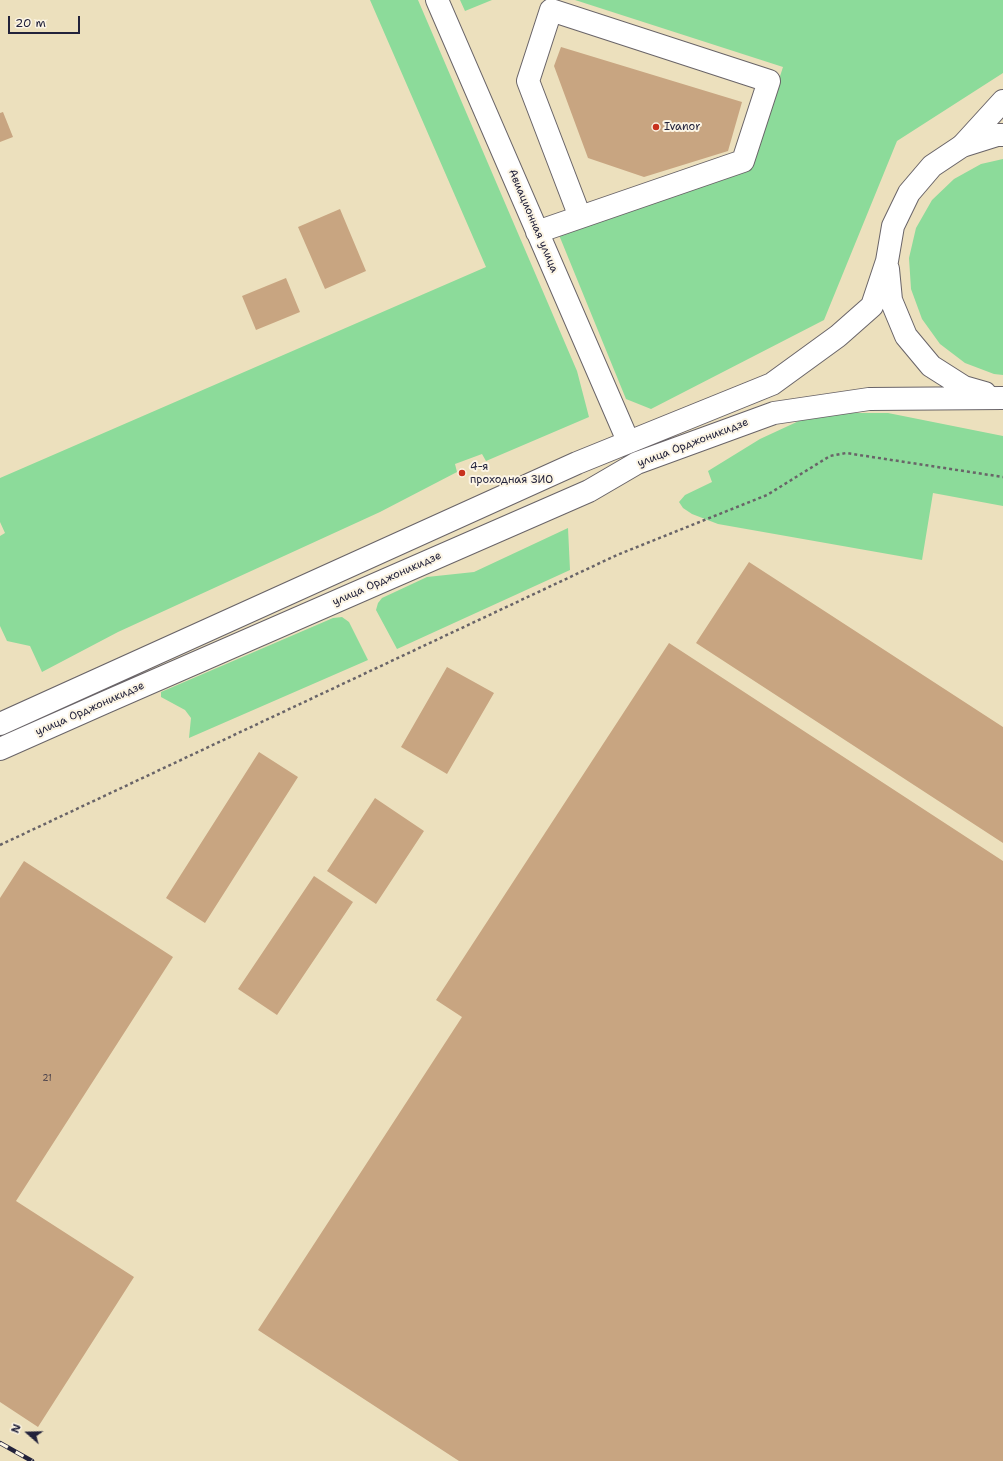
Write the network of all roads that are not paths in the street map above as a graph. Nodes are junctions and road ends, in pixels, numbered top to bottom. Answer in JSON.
{"nodes":[{"id":1,"x":437,"y":0,"type":"edge"},
{"id":2,"x":1003,"y":101,"type":"edge"},
{"id":3,"x":1003,"y":135,"type":"edge"},
{"id":4,"x":962,"y":146,"type":"junction"},
{"id":5,"x":580,"y":217,"type":"junction"},
{"id":6,"x":537,"y":232,"type":"junction"},
{"id":7,"x":887,"y":261,"type":"junction"},
{"id":8,"x":1002,"y":398,"type":"edge"},
{"id":9,"x":628,"y":442,"type":"junction"},
{"id":10,"x":0,"y":724,"type":"edge"},
{"id":11,"x":0,"y":749,"type":"edge"}],
"edges":[{"from":1,"to":6,"type":"main road","name":"Авиационная улица"},
{"from":2,"to":4,"type":"main road"},
{"from":3,"to":4,"type":"main road"},
{"from":4,"to":7,"type":"main road"},
{"from":5,"to":5,"type":"main road"},
{"from":5,"to":6,"type":"main road"},
{"from":6,"to":9,"type":"main road","name":"Авиационная улица"},
{"from":7,"to":8,"type":"main road"},
{"from":7,"to":9,"type":"main road"},
{"from":8,"to":11,"type":"main road","name":"улица Орджоникидзе"},
{"from":9,"to":10,"type":"main road"}]}
